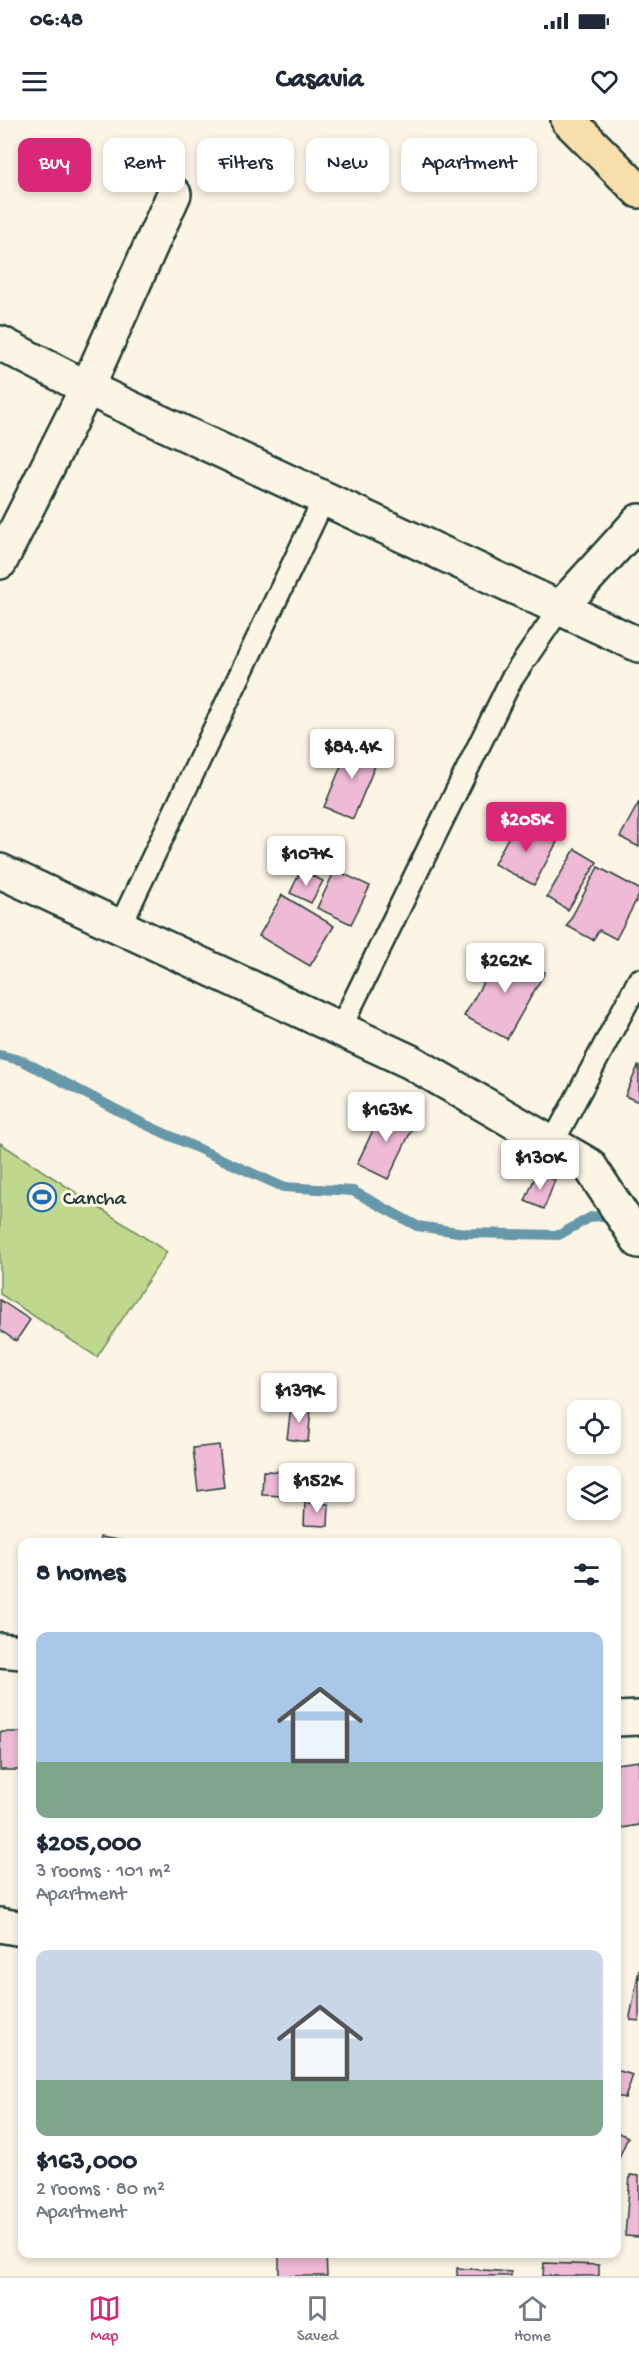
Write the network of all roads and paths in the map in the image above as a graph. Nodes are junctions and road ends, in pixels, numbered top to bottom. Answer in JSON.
{"nodes":[{"id":1,"x":568,"y":120,"type":"edge"},
{"id":2,"x":639,"y":191,"type":"edge"},
{"id":3,"x":174,"y":194,"type":"dead end"},
{"id":4,"x":0,"y":343,"type":"edge"},
{"id":5,"x":87,"y":388,"type":"junction"},
{"id":6,"x":324,"y":499,"type":"junction"},
{"id":7,"x":639,"y":522,"type":"edge"},
{"id":8,"x":0,"y":562,"type":"edge"},
{"id":9,"x":560,"y":608,"type":"junction"},
{"id":10,"x":639,"y":645,"type":"edge"},
{"id":11,"x":0,"y":871,"type":"edge"},
{"id":12,"x":120,"y":926,"type":"junction"},
{"id":13,"x":639,"y":980,"type":"edge"},
{"id":14,"x":340,"y":1029,"type":"junction"},
{"id":15,"x":552,"y":1144,"type":"junction"},
{"id":16,"x":639,"y":1241,"type":"edge"},
{"id":17,"x":0,"y":1650,"type":"edge"},
{"id":18,"x":18,"y":1652,"type":"edge"},
{"id":19,"x":639,"y":1718,"type":"edge"},
{"id":20,"x":621,"y":1719,"type":"edge"},
{"id":21,"x":0,"y":1925,"type":"edge"},
{"id":22,"x":18,"y":1928,"type":"edge"}],
"edges":[{"from":1,"to":2,"type":"highway"},
{"from":3,"to":5,"type":"street"},
{"from":4,"to":5,"type":"street"},
{"from":5,"to":6,"type":"street"},
{"from":5,"to":8,"type":"street"},
{"from":6,"to":9,"type":"street"},
{"from":6,"to":12,"type":"lane"},
{"from":7,"to":9,"type":"street"},
{"from":9,"to":10,"type":"street"},
{"from":9,"to":14,"type":"lane"},
{"from":11,"to":12,"type":"street"},
{"from":12,"to":14,"type":"street"},
{"from":13,"to":15,"type":"lane"},
{"from":14,"to":15,"type":"street"},
{"from":15,"to":16,"type":"street"},
{"from":17,"to":18,"type":"street"},
{"from":19,"to":20,"type":"street"},
{"from":21,"to":22,"type":"street"}]}
